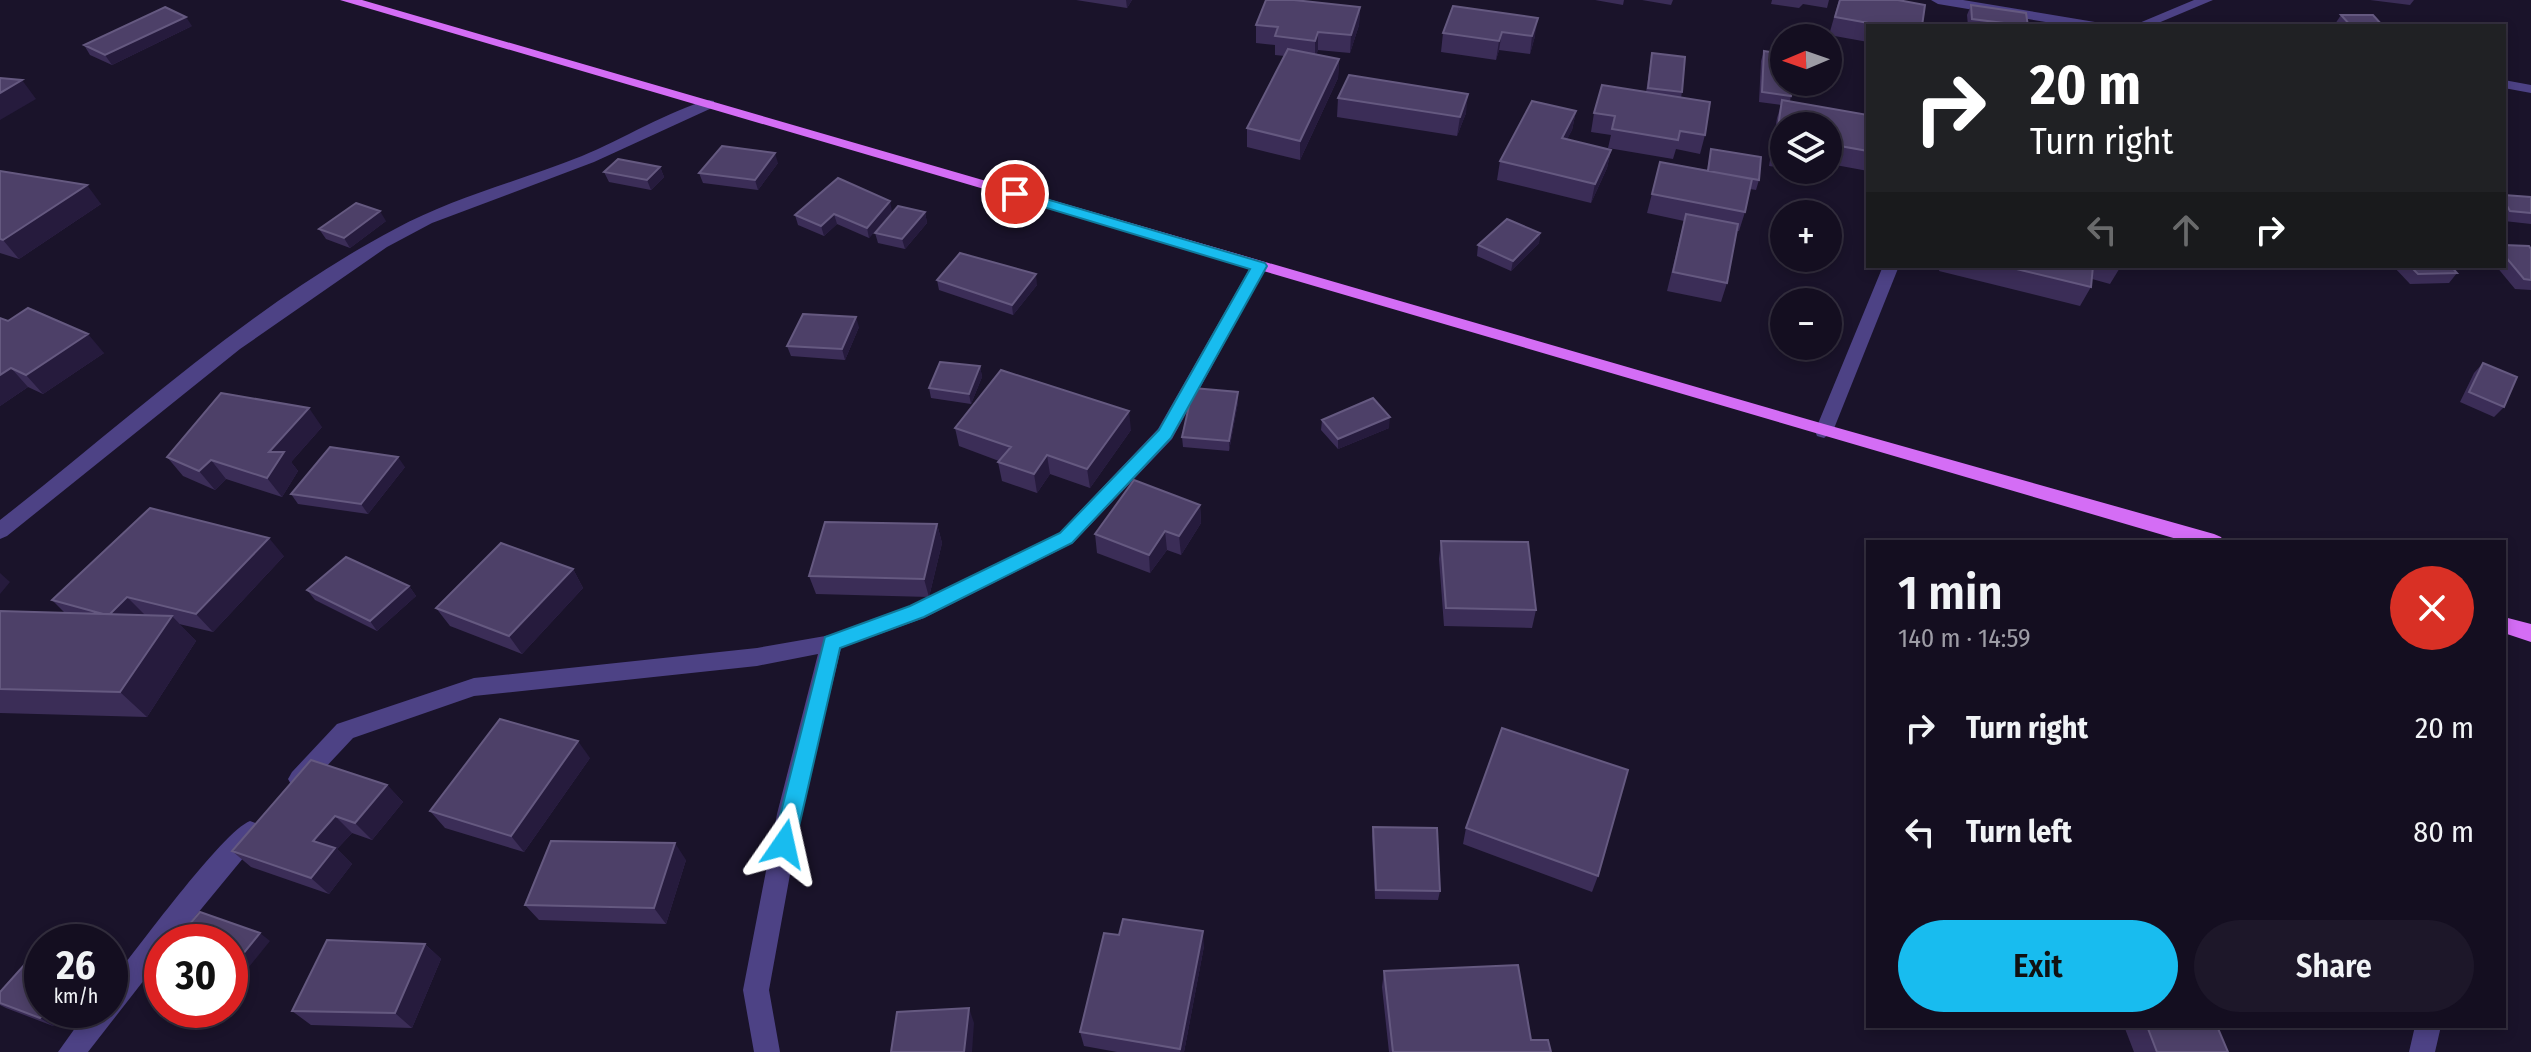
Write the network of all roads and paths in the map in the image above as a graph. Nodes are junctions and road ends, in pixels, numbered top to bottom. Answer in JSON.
{"nodes":[{"id":1,"x":347,"y":0,"type":"edge"},
{"id":2,"x":1938,"y":0,"type":"edge"},
{"id":3,"x":2206,"y":0,"type":"edge"},
{"id":4,"x":2083,"y":24,"type":"edge"},
{"id":5,"x":2144,"y":24,"type":"edge"},
{"id":6,"x":2506,"y":84,"type":"edge"},
{"id":7,"x":2531,"y":89,"type":"edge"},
{"id":8,"x":709,"y":104,"type":"junction"},
{"id":9,"x":1259,"y":266,"type":"junction"},
{"id":10,"x":1890,"y":268,"type":"edge"},
{"id":11,"x":1824,"y":431,"type":"junction"},
{"id":12,"x":0,"y":531,"type":"edge"},
{"id":13,"x":2207,"y":540,"type":"edge"},
{"id":14,"x":2506,"y":626,"type":"edge"},
{"id":15,"x":2531,"y":633,"type":"edge"},
{"id":16,"x":832,"y":643,"type":"junction"},
{"id":17,"x":285,"y":795,"type":"edge"},
{"id":18,"x":264,"y":817,"type":"edge"},
{"id":19,"x":128,"y":980,"type":"edge"},
{"id":20,"x":90,"y":1028,"type":"edge"},
{"id":21,"x":2428,"y":1028,"type":"edge"},
{"id":22,"x":71,"y":1052,"type":"edge"},
{"id":23,"x":767,"y":1052,"type":"edge"},
{"id":24,"x":2422,"y":1052,"type":"edge"}],
"edges":[{"from":1,"to":8,"type":"main road"},
{"from":2,"to":4,"type":"street"},
{"from":3,"to":5,"type":"street"},
{"from":6,"to":7,"type":"street"},
{"from":8,"to":9,"type":"main road"},
{"from":8,"to":12,"type":"street"},
{"from":9,"to":11,"type":"main road"},
{"from":9,"to":16,"type":"street"},
{"from":10,"to":11,"type":"street"},
{"from":11,"to":13,"type":"main road"},
{"from":14,"to":15,"type":"main road"},
{"from":16,"to":17,"type":"street"},
{"from":16,"to":23,"type":"street"},
{"from":18,"to":19,"type":"street"},
{"from":20,"to":22,"type":"street"},
{"from":21,"to":24,"type":"street"}]}
